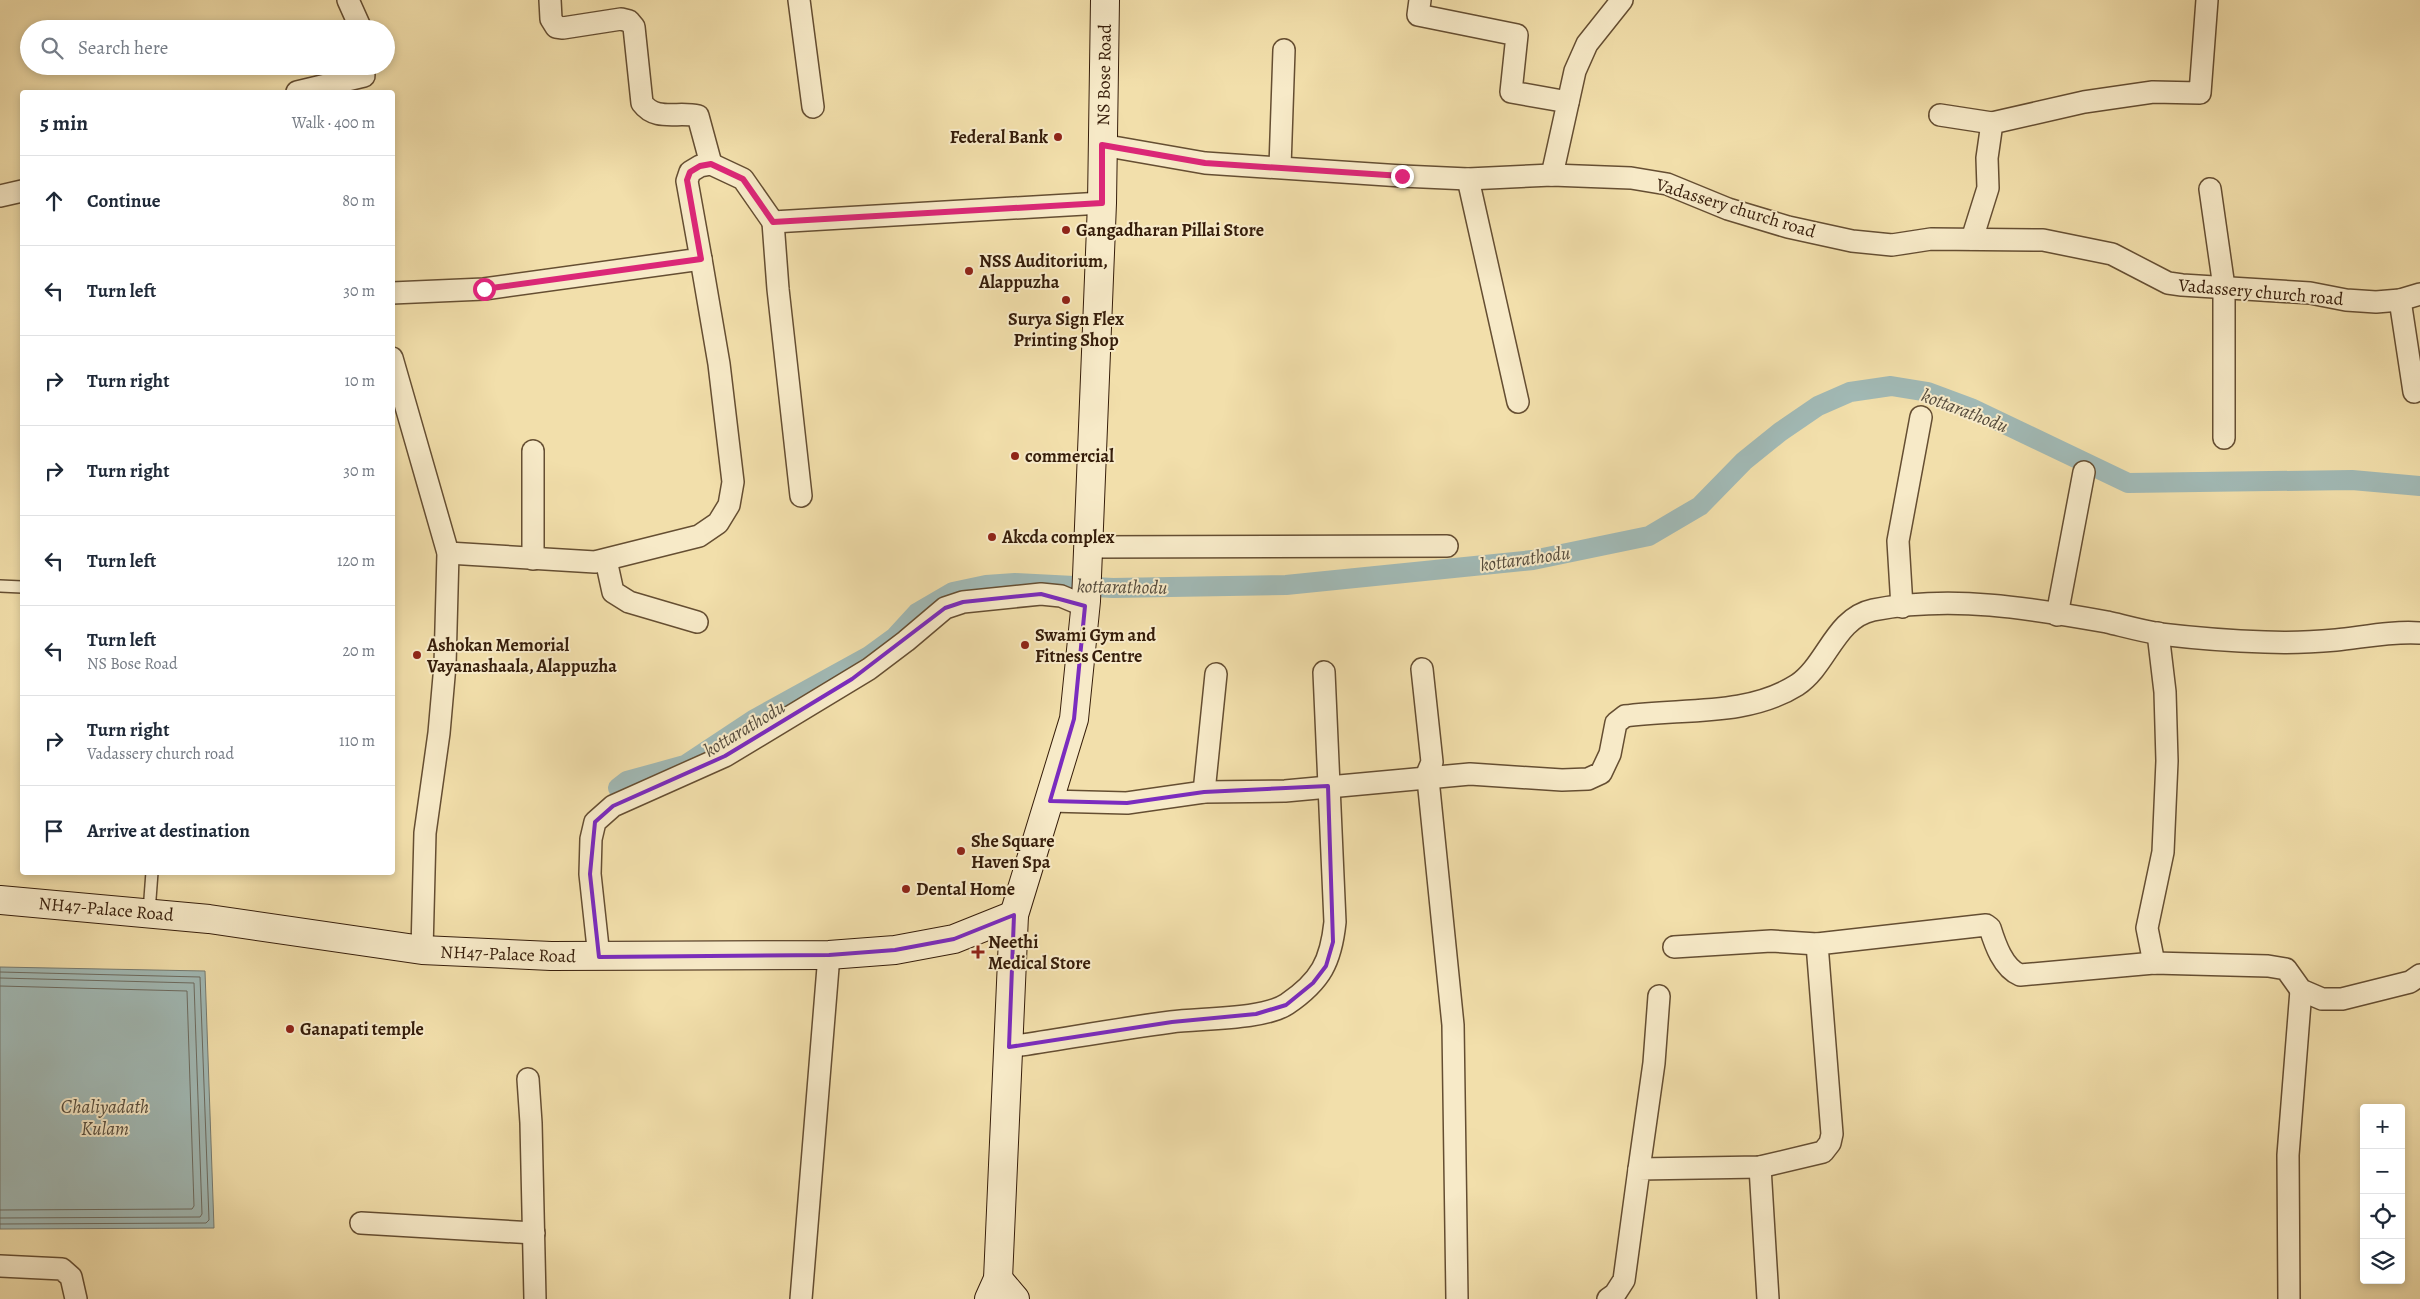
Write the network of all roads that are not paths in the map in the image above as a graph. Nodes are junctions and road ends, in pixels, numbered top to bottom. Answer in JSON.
{"nodes":[{"id":1,"x":348,"y":0,"type":"edge"},
{"id":2,"x":550,"y":0,"type":"edge"},
{"id":3,"x":799,"y":0,"type":"edge"},
{"id":4,"x":1105,"y":0,"type":"edge"},
{"id":5,"x":1420,"y":0,"type":"edge"},
{"id":6,"x":1622,"y":0,"type":"edge"},
{"id":7,"x":2207,"y":0,"type":"edge"},
{"id":8,"x":357,"y":20,"type":"edge"},
{"id":9,"x":1284,"y":50,"type":"dead end"},
{"id":10,"x":364,"y":75,"type":"edge"},
{"id":11,"x":305,"y":90,"type":"edge"},
{"id":12,"x":1568,"y":102,"type":"junction"},
{"id":13,"x":812,"y":108,"type":"dead end"},
{"id":14,"x":1940,"y":115,"type":"dead end"},
{"id":15,"x":1992,"y":122,"type":"junction"},
{"id":16,"x":1102,"y":145,"type":"junction"},
{"id":17,"x":711,"y":164,"type":"junction"},
{"id":18,"x":1280,"y":167,"type":"junction"},
{"id":19,"x":1552,"y":175,"type":"junction"},
{"id":20,"x":1468,"y":179,"type":"junction"},
{"id":21,"x":2210,"y":190,"type":"dead end"},
{"id":22,"x":20,"y":191,"type":"edge"},
{"id":23,"x":0,"y":196,"type":"edge"},
{"id":24,"x":1102,"y":203,"type":"junction"},
{"id":25,"x":773,"y":222,"type":"junction"},
{"id":26,"x":1972,"y":239,"type":"junction"},
{"id":27,"x":701,"y":259,"type":"junction"},
{"id":28,"x":2224,"y":287,"type":"junction"},
{"id":29,"x":395,"y":293,"type":"edge"},
{"id":30,"x":2410,"y":297,"type":"edge"},
{"id":31,"x":395,"y":368,"type":"edge"},
{"id":32,"x":2414,"y":392,"type":"dead end"},
{"id":33,"x":1518,"y":402,"type":"dead end"},
{"id":34,"x":1921,"y":418,"type":"dead end"},
{"id":35,"x":2224,"y":438,"type":"dead end"},
{"id":36,"x":533,"y":451,"type":"dead end"},
{"id":37,"x":2084,"y":472,"type":"dead end"},
{"id":38,"x":801,"y":496,"type":"dead end"},
{"id":39,"x":1447,"y":546,"type":"dead end"},
{"id":40,"x":448,"y":554,"type":"junction"},
{"id":41,"x":1088,"y":558,"type":"junction"},
{"id":42,"x":533,"y":559,"type":"junction"},
{"id":43,"x":606,"y":560,"type":"junction"},
{"id":44,"x":0,"y":586,"type":"edge"},
{"id":45,"x":20,"y":587,"type":"edge"},
{"id":46,"x":1086,"y":604,"type":"junction"},
{"id":47,"x":1902,"y":607,"type":"junction"},
{"id":48,"x":2057,"y":615,"type":"junction"},
{"id":49,"x":697,"y":622,"type":"dead end"},
{"id":50,"x":2420,"y":633,"type":"edge"},
{"id":51,"x":2158,"y":634,"type":"junction"},
{"id":52,"x":1422,"y":669,"type":"dead end"},
{"id":53,"x":1324,"y":672,"type":"dead end"},
{"id":54,"x":1216,"y":674,"type":"dead end"},
{"id":55,"x":1426,"y":779,"type":"junction"},
{"id":56,"x":1328,"y":786,"type":"junction"},
{"id":57,"x":1204,"y":792,"type":"junction"},
{"id":58,"x":1050,"y":801,"type":"junction"},
{"id":59,"x":152,"y":875,"type":"edge"},
{"id":60,"x":0,"y":900,"type":"edge"},
{"id":61,"x":149,"y":912,"type":"junction"},
{"id":62,"x":1014,"y":915,"type":"junction"},
{"id":63,"x":1817,"y":944,"type":"junction"},
{"id":64,"x":1674,"y":947,"type":"dead end"},
{"id":65,"x":422,"y":950,"type":"junction"},
{"id":66,"x":828,"y":955,"type":"junction"},
{"id":67,"x":599,"y":957,"type":"junction"},
{"id":68,"x":2154,"y":963,"type":"junction"},
{"id":69,"x":2420,"y":975,"type":"edge"},
{"id":70,"x":2301,"y":990,"type":"junction"},
{"id":71,"x":1659,"y":996,"type":"dead end"},
{"id":72,"x":1008,"y":1047,"type":"junction"},
{"id":73,"x":528,"y":1078,"type":"dead end"},
{"id":74,"x":1760,"y":1167,"type":"junction"},
{"id":75,"x":1639,"y":1169,"type":"junction"},
{"id":76,"x":361,"y":1223,"type":"dead end"},
{"id":77,"x":534,"y":1233,"type":"junction"},
{"id":78,"x":0,"y":1266,"type":"edge"},
{"id":79,"x":1001,"y":1292,"type":"edge"},
{"id":80,"x":76,"y":1299,"type":"edge"},
{"id":81,"x":535,"y":1299,"type":"edge"},
{"id":82,"x":801,"y":1299,"type":"edge"},
{"id":83,"x":1457,"y":1299,"type":"edge"},
{"id":84,"x":1608,"y":1299,"type":"edge"},
{"id":85,"x":1768,"y":1299,"type":"edge"},
{"id":86,"x":2289,"y":1299,"type":"edge"}],
"edges":[{"from":1,"to":8,"type":"street"},
{"from":2,"to":17,"type":"street"},
{"from":3,"to":13,"type":"street"},
{"from":4,"to":16,"type":"main road","name":"NS Bose Road"},
{"from":5,"to":12,"type":"street"},
{"from":6,"to":12,"type":"street"},
{"from":7,"to":15,"type":"street"},
{"from":9,"to":18,"type":"street"},
{"from":10,"to":11,"type":"street"},
{"from":12,"to":19,"type":"street"},
{"from":14,"to":15,"type":"street"},
{"from":15,"to":26,"type":"street"},
{"from":16,"to":18,"type":"street","name":"Vadassery church road"},
{"from":16,"to":24,"type":"main road","name":"NS Bose Road"},
{"from":17,"to":25,"type":"street"},
{"from":17,"to":27,"type":"street"},
{"from":18,"to":20,"type":"street","name":"Vadassery church road"},
{"from":19,"to":20,"type":"street","name":"Vadassery church road"},
{"from":19,"to":26,"type":"street","name":"Vadassery church road"},
{"from":20,"to":33,"type":"street"},
{"from":21,"to":28,"type":"street"},
{"from":22,"to":23,"type":"street"},
{"from":24,"to":25,"type":"street"},
{"from":24,"to":41,"type":"main road","name":"NS Bose Road"},
{"from":25,"to":38,"type":"street"},
{"from":26,"to":28,"type":"street","name":"Vadassery church road"},
{"from":27,"to":29,"type":"street"},
{"from":27,"to":43,"type":"street"},
{"from":28,"to":30,"type":"street","name":"Vadassery church road"},
{"from":28,"to":35,"type":"street"},
{"from":30,"to":32,"type":"street"},
{"from":31,"to":40,"type":"street"},
{"from":34,"to":47,"type":"street"},
{"from":36,"to":42,"type":"street"},
{"from":37,"to":48,"type":"street"},
{"from":39,"to":41,"type":"street"},
{"from":40,"to":42,"type":"street"},
{"from":40,"to":65,"type":"street"},
{"from":41,"to":46,"type":"main road","name":"NS Bose Road"},
{"from":42,"to":43,"type":"street"},
{"from":43,"to":49,"type":"street"},
{"from":44,"to":45,"type":"lane"},
{"from":46,"to":58,"type":"main road","name":"NS Bose Road"},
{"from":46,"to":67,"type":"street"},
{"from":47,"to":48,"type":"street"},
{"from":47,"to":55,"type":"street"},
{"from":48,"to":51,"type":"street"},
{"from":50,"to":51,"type":"street"},
{"from":51,"to":68,"type":"street"},
{"from":52,"to":55,"type":"street"},
{"from":53,"to":56,"type":"street"},
{"from":54,"to":57,"type":"street"},
{"from":55,"to":56,"type":"street"},
{"from":55,"to":83,"type":"street"},
{"from":56,"to":57,"type":"street"},
{"from":56,"to":72,"type":"street"},
{"from":57,"to":58,"type":"street"},
{"from":58,"to":62,"type":"main road","name":"NS Bose Road"},
{"from":59,"to":61,"type":"lane"},
{"from":60,"to":61,"type":"main road","name":"NH47-Palace Road"},
{"from":61,"to":65,"type":"main road","name":"NH47-Palace Road"},
{"from":62,"to":66,"type":"main road","name":"NH47-Palace Road"},
{"from":62,"to":72,"type":"main road","name":"NS Bose Road"},
{"from":63,"to":64,"type":"street"},
{"from":63,"to":68,"type":"street"},
{"from":63,"to":74,"type":"street"},
{"from":65,"to":67,"type":"main road","name":"NH47-Palace Road"},
{"from":66,"to":67,"type":"main road","name":"NH47-Palace Road"},
{"from":66,"to":82,"type":"street"},
{"from":68,"to":70,"type":"street"},
{"from":69,"to":70,"type":"street"},
{"from":70,"to":86,"type":"street"},
{"from":71,"to":75,"type":"street"},
{"from":72,"to":79,"type":"main road","name":"NS Bose Road"},
{"from":73,"to":77,"type":"street"},
{"from":74,"to":75,"type":"street"},
{"from":74,"to":85,"type":"street"},
{"from":75,"to":84,"type":"street"},
{"from":76,"to":77,"type":"street"},
{"from":77,"to":81,"type":"street"},
{"from":78,"to":80,"type":"street"}]}
